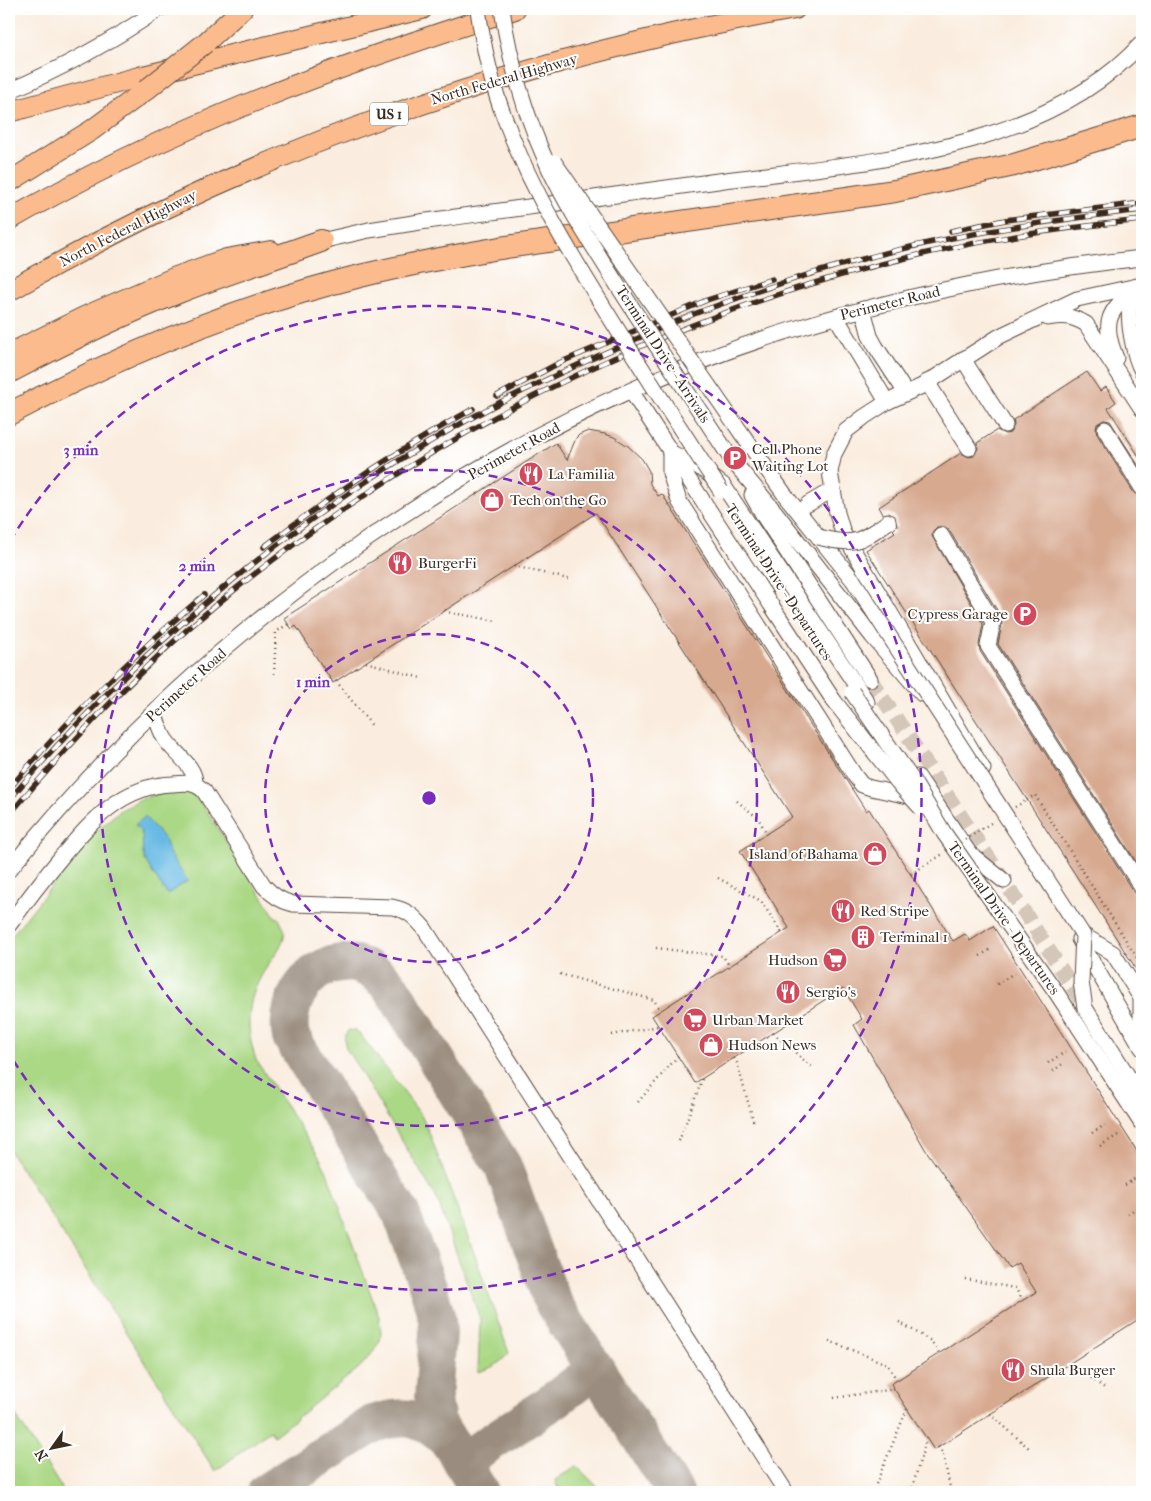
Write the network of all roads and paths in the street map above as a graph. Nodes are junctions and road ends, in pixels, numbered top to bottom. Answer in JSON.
{"nodes":[{"id":1,"x":159,"y":9,"type":"edge"},
{"id":2,"x":242,"y":9,"type":"edge"},
{"id":3,"x":422,"y":9,"type":"edge"},
{"id":4,"x":478,"y":9,"type":"edge"},
{"id":5,"x":502,"y":9,"type":"edge"},
{"id":6,"x":515,"y":9,"type":"edge"},
{"id":7,"x":795,"y":9,"type":"edge"},
{"id":8,"x":1142,"y":43,"type":"edge"},
{"id":9,"x":9,"y":91,"type":"edge"},
{"id":10,"x":9,"y":112,"type":"edge"},
{"id":11,"x":1142,"y":126,"type":"edge"},
{"id":12,"x":536,"y":136,"type":"junction"},
{"id":13,"x":9,"y":182,"type":"edge"},
{"id":14,"x":9,"y":220,"type":"edge"},
{"id":15,"x":321,"y":241,"type":"junction"},
{"id":16,"x":1142,"y":258,"type":"edge"},
{"id":17,"x":1142,"y":285,"type":"edge"},
{"id":18,"x":9,"y":291,"type":"edge"},
{"id":19,"x":863,"y":309,"type":"junction"},
{"id":20,"x":836,"y":317,"type":"junction"},
{"id":21,"x":1034,"y":320,"type":"junction"},
{"id":22,"x":9,"y":354,"type":"edge"},
{"id":23,"x":963,"y":359,"type":"junction"},
{"id":24,"x":1142,"y":371,"type":"edge"},
{"id":25,"x":9,"y":372,"type":"edge"},
{"id":26,"x":927,"y":382,"type":"junction"},
{"id":27,"x":1125,"y":383,"type":"junction"},
{"id":28,"x":631,"y":391,"type":"junction"},
{"id":29,"x":906,"y":393,"type":"junction"},
{"id":30,"x":887,"y":402,"type":"junction"},
{"id":31,"x":1142,"y":409,"type":"edge"},
{"id":32,"x":9,"y":414,"type":"edge"},
{"id":33,"x":1005,"y":425,"type":"dead end"},
{"id":34,"x":1105,"y":429,"type":"dead end"},
{"id":35,"x":969,"y":448,"type":"dead end"},
{"id":36,"x":670,"y":452,"type":"junction"},
{"id":37,"x":732,"y":460,"type":"junction"},
{"id":38,"x":1142,"y":488,"type":"edge"},
{"id":39,"x":832,"y":490,"type":"junction"},
{"id":40,"x":808,"y":504,"type":"dead end"},
{"id":41,"x":888,"y":522,"type":"dead end"},
{"id":42,"x":940,"y":535,"type":"dead end"},
{"id":43,"x":819,"y":537,"type":"junction"},
{"id":44,"x":514,"y":566,"type":"dead end"},
{"id":45,"x":572,"y":580,"type":"dead end"},
{"id":46,"x":445,"y":610,"type":"dead end"},
{"id":47,"x":497,"y":621,"type":"dead end"},
{"id":48,"x":288,"y":624,"type":"dead end"},
{"id":49,"x":366,"y":662,"type":"dead end"},
{"id":50,"x":274,"y":674,"type":"dead end"},
{"id":51,"x":421,"y":678,"type":"dead end"},
{"id":52,"x":870,"y":679,"type":"tunnel mouth"},
{"id":53,"x":336,"y":681,"type":"dead end"},
{"id":54,"x":154,"y":714,"type":"junction"},
{"id":55,"x":373,"y":727,"type":"dead end"},
{"id":56,"x":970,"y":745,"type":"junction"},
{"id":57,"x":195,"y":784,"type":"junction"},
{"id":58,"x":736,"y":801,"type":"dead end"},
{"id":59,"x":935,"y":802,"type":"junction"},
{"id":60,"x":1011,"y":810,"type":"dead end"},
{"id":61,"x":994,"y":821,"type":"dead end"},
{"id":62,"x":944,"y":833,"type":"junction"},
{"id":63,"x":767,"y":834,"type":"dead end"},
{"id":64,"x":961,"y":842,"type":"dead end"},
{"id":65,"x":944,"y":853,"type":"dead end"},
{"id":66,"x":9,"y":870,"type":"edge"},
{"id":67,"x":911,"y":874,"type":"dead end"},
{"id":68,"x":718,"y":878,"type":"dead end"},
{"id":69,"x":1004,"y":881,"type":"dead end"},
{"id":70,"x":1142,"y":888,"type":"edge"},
{"id":71,"x":9,"y":925,"type":"edge"},
{"id":72,"x":782,"y":933,"type":"dead end"},
{"id":73,"x":1083,"y":935,"type":"junction"},
{"id":74,"x":656,"y":948,"type":"dead end"},
{"id":75,"x":992,"y":948,"type":"dead end"},
{"id":76,"x":980,"y":956,"type":"dead end"},
{"id":77,"x":1142,"y":966,"type":"edge"},
{"id":78,"x":730,"y":967,"type":"dead end"},
{"id":79,"x":1014,"y":973,"type":"dead end"},
{"id":80,"x":560,"y":974,"type":"dead end"},
{"id":81,"x":997,"y":984,"type":"dead end"},
{"id":82,"x":660,"y":1010,"type":"dead end"},
{"id":83,"x":659,"y":1026,"type":"dead end"},
{"id":84,"x":1142,"y":1027,"type":"edge"},
{"id":85,"x":773,"y":1033,"type":"dead end"},
{"id":86,"x":612,"y":1035,"type":"dead end"},
{"id":87,"x":1142,"y":1048,"type":"edge"},
{"id":88,"x":1065,"y":1052,"type":"dead end"},
{"id":89,"x":678,"y":1056,"type":"dead end"},
{"id":90,"x":734,"y":1058,"type":"dead end"},
{"id":91,"x":1065,"y":1062,"type":"dead end"},
{"id":92,"x":1048,"y":1063,"type":"dead end"},
{"id":93,"x":813,"y":1068,"type":"dead end"},
{"id":94,"x":1053,"y":1071,"type":"dead end"},
{"id":95,"x":703,"y":1077,"type":"dead end"},
{"id":96,"x":638,"y":1102,"type":"dead end"},
{"id":97,"x":1142,"y":1103,"type":"edge"},
{"id":98,"x":754,"y":1123,"type":"dead end"},
{"id":99,"x":1142,"y":1124,"type":"edge"},
{"id":100,"x":1105,"y":1125,"type":"dead end"},
{"id":101,"x":1092,"y":1133,"type":"dead end"},
{"id":102,"x":1118,"y":1135,"type":"dead end"},
{"id":103,"x":679,"y":1142,"type":"dead end"},
{"id":104,"x":1100,"y":1146,"type":"dead end"},
{"id":105,"x":1138,"y":1176,"type":"dead end"},
{"id":106,"x":1125,"y":1185,"type":"dead end"},
{"id":107,"x":1142,"y":1204,"type":"edge"},
{"id":108,"x":1128,"y":1214,"type":"dead end"},
{"id":109,"x":964,"y":1279,"type":"dead end"},
{"id":110,"x":1023,"y":1300,"type":"dead end"},
{"id":111,"x":898,"y":1322,"type":"dead end"},
{"id":112,"x":829,"y":1341,"type":"dead end"},
{"id":113,"x":939,"y":1353,"type":"dead end"},
{"id":114,"x":1070,"y":1363,"type":"dead end"},
{"id":115,"x":898,"y":1380,"type":"dead end"},
{"id":116,"x":895,"y":1389,"type":"dead end"},
{"id":117,"x":1107,"y":1390,"type":"dead end"},
{"id":118,"x":834,"y":1398,"type":"dead end"},
{"id":119,"x":907,"y":1408,"type":"dead end"},
{"id":120,"x":990,"y":1414,"type":"dead end"},
{"id":121,"x":926,"y":1440,"type":"dead end"},
{"id":122,"x":938,"y":1447,"type":"dead end"},
{"id":123,"x":1030,"y":1449,"type":"dead end"},
{"id":124,"x":876,"y":1484,"type":"dead end"},
{"id":125,"x":786,"y":1492,"type":"edge"},
{"id":126,"x":911,"y":1492,"type":"edge"},
{"id":127,"x":951,"y":1492,"type":"edge"}],
"edges":[{"from":1,"to":9,"type":"street"},
{"from":2,"to":13,"type":"main road","bridge":true},
{"from":3,"to":10,"type":"main road"},
{"from":4,"to":62,"type":"street","name":"Terminal Drive - Departures","bridge":true},
{"from":5,"to":12,"type":"street","name":"Terminal Drive - Arrivals","bridge":true},
{"from":6,"to":14,"type":"main road"},
{"from":7,"to":18,"type":"main road","name":"North Federal Highway","number":"US 1"},
{"from":8,"to":15,"type":"street"},
{"from":11,"to":32,"type":"highway"},
{"from":12,"to":37,"type":"street","name":"Terminal Drive - Arrivals","bridge":true},
{"from":12,"to":43,"type":"street","bridge":true},
{"from":15,"to":22,"type":"main road"},
{"from":15,"to":25,"type":"highway"},
{"from":16,"to":19,"type":"street","name":"Perimeter Road"},
{"from":17,"to":21,"type":"street"},
{"from":17,"to":24,"type":"street"},
{"from":17,"to":27,"type":"street"},
{"from":19,"to":20,"type":"street","name":"Perimeter Road"},
{"from":19,"to":29,"type":"street"},
{"from":20,"to":28,"type":"street","name":"Perimeter Road"},
{"from":20,"to":30,"type":"street"},
{"from":21,"to":23,"type":"street"},
{"from":21,"to":27,"type":"street"},
{"from":23,"to":26,"type":"street"},
{"from":23,"to":33,"type":"street"},
{"from":26,"to":29,"type":"street"},
{"from":26,"to":35,"type":"street"},
{"from":27,"to":31,"type":"street"},
{"from":28,"to":36,"type":"street"},
{"from":28,"to":54,"type":"street","name":"Perimeter Road"},
{"from":29,"to":30,"type":"street"},
{"from":30,"to":39,"type":"street"},
{"from":34,"to":38,"type":"street"},
{"from":36,"to":59,"type":"street"},
{"from":36,"to":59,"type":"street"},
{"from":36,"to":62,"type":"street","bridge":true},
{"from":37,"to":52,"type":"street","name":"Terminal Drive - Arrivals"},
{"from":37,"to":56,"type":"street"},
{"from":39,"to":40,"type":"street"},
{"from":39,"to":56,"type":"street"},
{"from":41,"to":43,"type":"street","bridge":true},
{"from":42,"to":70,"type":"street"},
{"from":43,"to":73,"type":"street","bridge":true},
{"from":44,"to":45,"type":"path"},
{"from":46,"to":47,"type":"path"},
{"from":48,"to":50,"type":"path"},
{"from":49,"to":51,"type":"path"},
{"from":53,"to":55,"type":"path"},
{"from":54,"to":57,"type":"street"},
{"from":54,"to":66,"type":"street","name":"Perimeter Road"},
{"from":56,"to":87,"type":"street"},
{"from":57,"to":71,"type":"street"},
{"from":57,"to":125,"type":"street"},
{"from":58,"to":63,"type":"path"},
{"from":59,"to":69,"type":"street"},
{"from":60,"to":77,"type":"path","bridge":true},
{"from":61,"to":64,"type":"path","bridge":true},
{"from":62,"to":99,"type":"street","name":"Terminal Drive - Departures","bridge":true},
{"from":65,"to":67,"type":"path","bridge":true},
{"from":68,"to":72,"type":"path"},
{"from":73,"to":84,"type":"street"},
{"from":73,"to":97,"type":"street","bridge":true},
{"from":74,"to":78,"type":"path"},
{"from":75,"to":76,"type":"path"},
{"from":79,"to":81,"type":"path"},
{"from":80,"to":82,"type":"path"},
{"from":83,"to":86,"type":"path"},
{"from":85,"to":93,"type":"path"},
{"from":88,"to":92,"type":"path"},
{"from":89,"to":96,"type":"path"},
{"from":90,"to":98,"type":"path"},
{"from":91,"to":94,"type":"path"},
{"from":95,"to":103,"type":"path"},
{"from":100,"to":101,"type":"path"},
{"from":102,"to":104,"type":"path"},
{"from":105,"to":106,"type":"path"},
{"from":107,"to":108,"type":"path"},
{"from":109,"to":110,"type":"path"},
{"from":111,"to":113,"type":"path"},
{"from":112,"to":115,"type":"path"},
{"from":114,"to":117,"type":"path"},
{"from":116,"to":118,"type":"path"},
{"from":119,"to":124,"type":"path"},
{"from":120,"to":123,"type":"path"},
{"from":121,"to":126,"type":"path"},
{"from":122,"to":127,"type":"path"}]}
